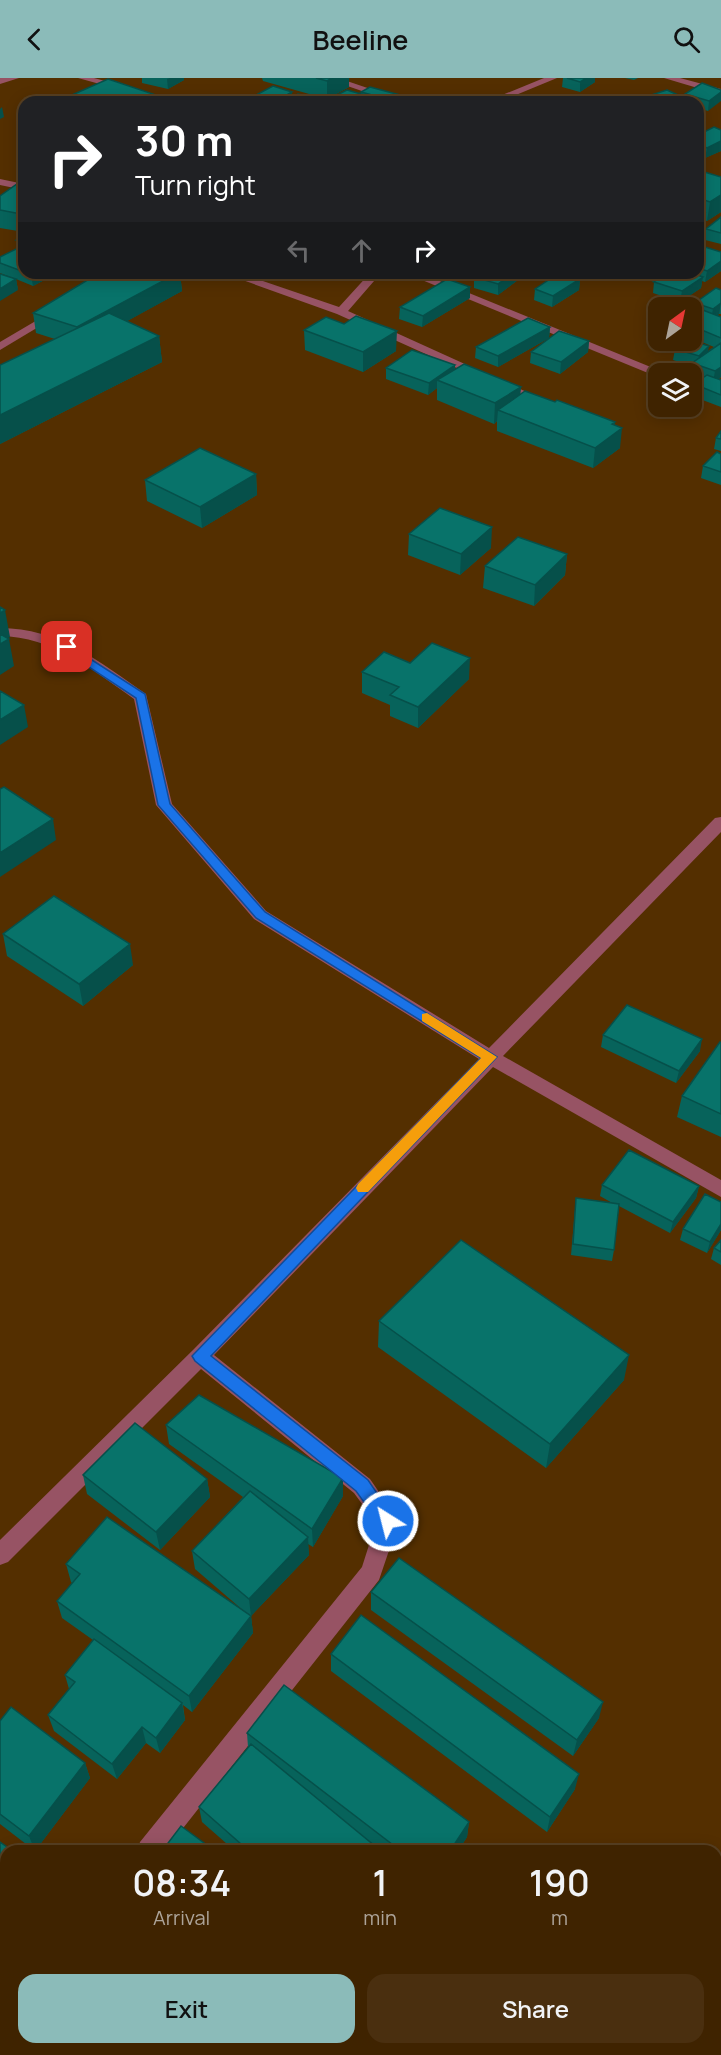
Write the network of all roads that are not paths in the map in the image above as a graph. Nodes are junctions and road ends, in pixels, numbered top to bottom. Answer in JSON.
{"nodes":[{"id":1,"x":14,"y":78,"type":"edge"},
{"id":2,"x":83,"y":78,"type":"edge"},
{"id":3,"x":329,"y":78,"type":"edge"},
{"id":4,"x":669,"y":78,"type":"edge"},
{"id":5,"x":550,"y":79,"type":"edge"},
{"id":6,"x":0,"y":81,"type":"edge"},
{"id":7,"x":721,"y":92,"type":"edge"},
{"id":8,"x":535,"y":95,"type":"dead end"},
{"id":9,"x":153,"y":96,"type":"edge"},
{"id":10,"x":385,"y":96,"type":"edge"},
{"id":11,"x":506,"y":96,"type":"edge"},
{"id":12,"x":0,"y":182,"type":"edge"},
{"id":13,"x":18,"y":186,"type":"edge"},
{"id":14,"x":704,"y":254,"type":"edge"},
{"id":15,"x":721,"y":259,"type":"edge"},
{"id":16,"x":245,"y":279,"type":"edge"},
{"id":17,"x":371,"y":279,"type":"edge"},
{"id":18,"x":425,"y":279,"type":"edge"},
{"id":19,"x":69,"y":304,"type":"edge"},
{"id":20,"x":341,"y":312,"type":"junction"},
{"id":21,"x":0,"y":347,"type":"edge"},
{"id":22,"x":648,"y":367,"type":"edge"},
{"id":23,"x":555,"y":407,"type":"edge"},
{"id":24,"x":0,"y":632,"type":"edge"},
{"id":25,"x":721,"y":822,"type":"edge"},
{"id":26,"x":490,"y":1057,"type":"junction"},
{"id":27,"x":721,"y":1189,"type":"edge"},
{"id":28,"x":200,"y":1356,"type":"junction"},
{"id":29,"x":0,"y":1555,"type":"edge"},
{"id":30,"x":154,"y":1845,"type":"edge"}],
"edges":[{"from":1,"to":6,"type":"street"},
{"from":2,"to":9,"type":"street"},
{"from":3,"to":10,"type":"street"},
{"from":4,"to":7,"type":"street"},
{"from":5,"to":8,"type":"street"},
{"from":5,"to":11,"type":"street"},
{"from":12,"to":13,"type":"street"},
{"from":14,"to":15,"type":"street"},
{"from":16,"to":20,"type":"street"},
{"from":17,"to":20,"type":"street"},
{"from":18,"to":22,"type":"street"},
{"from":19,"to":21,"type":"street"},
{"from":20,"to":23,"type":"street"},
{"from":24,"to":26,"type":"street"},
{"from":25,"to":26,"type":"street"},
{"from":26,"to":27,"type":"street"},
{"from":26,"to":28,"type":"street"},
{"from":28,"to":29,"type":"street"},
{"from":28,"to":30,"type":"street"}]}
